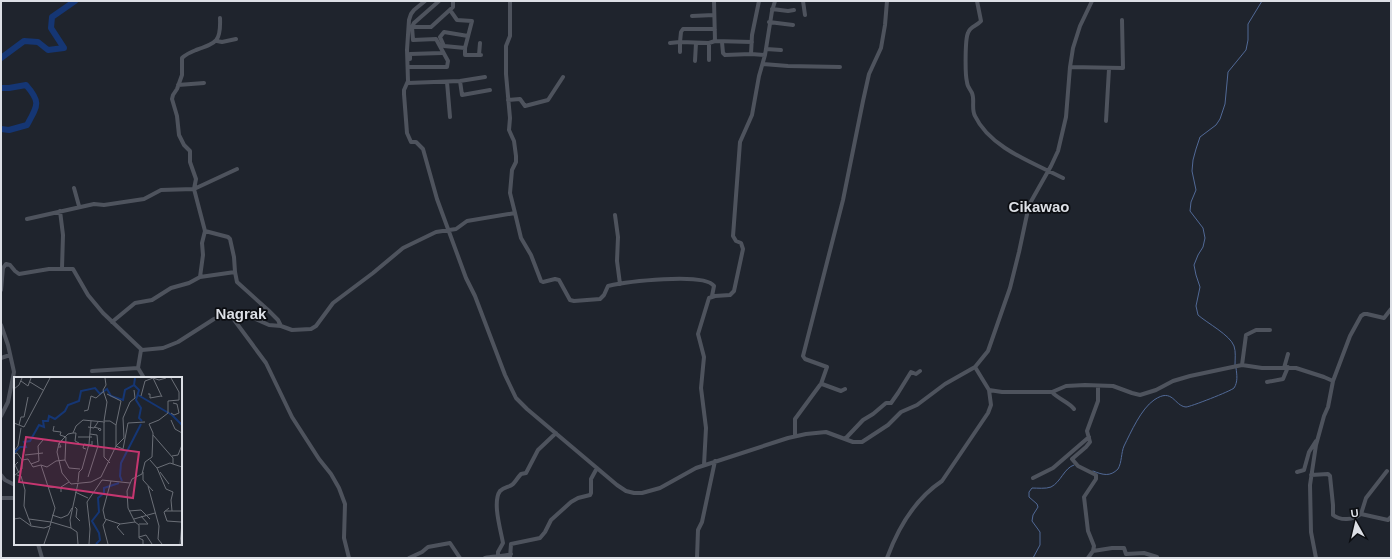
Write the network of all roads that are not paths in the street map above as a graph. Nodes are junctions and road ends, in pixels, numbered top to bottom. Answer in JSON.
{"nodes":[{"id":1,"x":425,"y":1,"type":"edge"},
{"id":2,"x":439,"y":1,"type":"edge"},
{"id":3,"x":453,"y":1,"type":"edge"},
{"id":4,"x":510,"y":1,"type":"edge"},
{"id":5,"x":714,"y":1,"type":"edge"},
{"id":6,"x":759,"y":1,"type":"edge"},
{"id":7,"x":775,"y":1,"type":"edge"},
{"id":8,"x":803,"y":1,"type":"edge"},
{"id":9,"x":887,"y":1,"type":"edge"},
{"id":10,"x":977,"y":1,"type":"edge"},
{"id":11,"x":1092,"y":1,"type":"edge"},
{"id":12,"x":772,"y":9,"type":"junction"},
{"id":13,"x":450,"y":10,"type":"junction"},
{"id":14,"x":794,"y":10,"type":"dead end"},
{"id":15,"x":714,"y":15,"type":"junction"},
{"id":16,"x":805,"y":15,"type":"dead end"},
{"id":17,"x":692,"y":16,"type":"dead end"},
{"id":18,"x":220,"y":18,"type":"dead end"},
{"id":19,"x":1122,"y":20,"type":"dead end"},
{"id":20,"x":770,"y":22,"type":"junction"},
{"id":21,"x":793,"y":25,"type":"dead end"},
{"id":22,"x":411,"y":27,"type":"junction"},
{"id":23,"x":715,"y":29,"type":"junction"},
{"id":24,"x":468,"y":36,"type":"junction"},
{"id":25,"x":236,"y":39,"type":"dead end"},
{"id":26,"x":217,"y":40,"type":"junction"},
{"id":27,"x":716,"y":41,"type":"junction"},
{"id":28,"x":680,"y":42,"type":"junction"},
{"id":29,"x":722,"y":42,"type":"junction"},
{"id":30,"x":752,"y":42,"type":"junction"},
{"id":31,"x":480,"y":43,"type":"dead end"},
{"id":32,"x":670,"y":43,"type":"dead end"},
{"id":33,"x":696,"y":43,"type":"junction"},
{"id":34,"x":709,"y":43,"type":"junction"},
{"id":35,"x":465,"y":48,"type":"junction"},
{"id":36,"x":766,"y":49,"type":"junction"},
{"id":37,"x":782,"y":50,"type":"dead end"},
{"id":38,"x":680,"y":52,"type":"dead end"},
{"id":39,"x":442,"y":53,"type":"junction"},
{"id":40,"x":751,"y":54,"type":"junction"},
{"id":41,"x":765,"y":56,"type":"junction"},
{"id":42,"x":709,"y":60,"type":"dead end"},
{"id":43,"x":695,"y":61,"type":"dead end"},
{"id":44,"x":763,"y":64,"type":"junction"},
{"id":45,"x":409,"y":67,"type":"junction"},
{"id":46,"x":840,"y":67,"type":"dead end"},
{"id":47,"x":1070,"y":67,"type":"junction"},
{"id":48,"x":1109,"y":68,"type":"junction"},
{"id":49,"x":485,"y":77,"type":"dead end"},
{"id":50,"x":563,"y":77,"type":"dead end"},
{"id":51,"x":460,"y":81,"type":"junction"},
{"id":52,"x":447,"y":82,"type":"junction"},
{"id":53,"x":204,"y":83,"type":"dead end"},
{"id":54,"x":408,"y":83,"type":"junction"},
{"id":55,"x":178,"y":85,"type":"junction"},
{"id":56,"x":490,"y":90,"type":"dead end"},
{"id":57,"x":508,"y":100,"type":"junction"},
{"id":58,"x":450,"y":117,"type":"dead end"},
{"id":59,"x":1106,"y":121,"type":"dead end"},
{"id":60,"x":237,"y":169,"type":"dead end"},
{"id":61,"x":1048,"y":171,"type":"junction"},
{"id":62,"x":1064,"y":178,"type":"dead end"},
{"id":63,"x":74,"y":188,"type":"dead end"},
{"id":64,"x":194,"y":189,"type":"junction"},
{"id":65,"x":79,"y":206,"type":"junction"},
{"id":66,"x":60,"y":211,"type":"junction"},
{"id":67,"x":515,"y":213,"type":"junction"},
{"id":68,"x":615,"y":215,"type":"dead end"},
{"id":69,"x":28,"y":218,"type":"dead end"},
{"id":70,"x":449,"y":230,"type":"junction"},
{"id":71,"x":205,"y":231,"type":"junction"},
{"id":72,"x":62,"y":268,"type":"junction"},
{"id":73,"x":235,"y":272,"type":"junction"},
{"id":74,"x":200,"y":276,"type":"junction"},
{"id":75,"x":620,"y":284,"type":"junction"},
{"id":76,"x":1,"y":290,"type":"edge"},
{"id":77,"x":1,"y":293,"type":"edge"},
{"id":78,"x":712,"y":296,"type":"junction"},
{"id":79,"x":1391,"y":308,"type":"edge"},
{"id":80,"x":229,"y":313,"type":"junction"},
{"id":81,"x":112,"y":322,"type":"junction"},
{"id":82,"x":1,"y":325,"type":"edge"},
{"id":83,"x":281,"y":326,"type":"junction"},
{"id":84,"x":1270,"y":330,"type":"dead end"},
{"id":85,"x":141,"y":350,"type":"junction"},
{"id":86,"x":10,"y":354,"type":"junction"},
{"id":87,"x":1288,"y":354,"type":"dead end"},
{"id":88,"x":1,"y":358,"type":"edge"},
{"id":89,"x":1242,"y":366,"type":"junction"},
{"id":90,"x":975,"y":367,"type":"junction"},
{"id":91,"x":138,"y":368,"type":"junction"},
{"id":92,"x":1286,"y":368,"type":"junction"},
{"id":93,"x":920,"y":371,"type":"dead end"},
{"id":94,"x":92,"y":372,"type":"dead end"},
{"id":95,"x":143,"y":377,"type":"edge"},
{"id":96,"x":1334,"y":381,"type":"junction"},
{"id":97,"x":1267,"y":382,"type":"dead end"},
{"id":98,"x":821,"y":384,"type":"junction"},
{"id":99,"x":1098,"y":386,"type":"junction"},
{"id":100,"x":845,"y":389,"type":"dead end"},
{"id":101,"x":989,"y":390,"type":"junction"},
{"id":102,"x":1052,"y":392,"type":"junction"},
{"id":103,"x":1074,"y":409,"type":"dead end"},
{"id":104,"x":1,"y":416,"type":"edge"},
{"id":105,"x":556,"y":433,"type":"junction"},
{"id":106,"x":795,"y":436,"type":"junction"},
{"id":107,"x":1089,"y":437,"type":"junction"},
{"id":108,"x":845,"y":439,"type":"junction"},
{"id":109,"x":1318,"y":439,"type":"junction"},
{"id":110,"x":716,"y":461,"type":"junction"},
{"id":111,"x":704,"y":465,"type":"junction"},
{"id":112,"x":598,"y":468,"type":"junction"},
{"id":113,"x":1387,"y":471,"type":"dead end"},
{"id":114,"x":1297,"y":472,"type":"dead end"},
{"id":115,"x":1,"y":475,"type":"edge"},
{"id":116,"x":1311,"y":475,"type":"junction"},
{"id":117,"x":1033,"y":478,"type":"dead end"},
{"id":118,"x":14,"y":484,"type":"edge"},
{"id":119,"x":1,"y":498,"type":"edge"},
{"id":120,"x":14,"y":498,"type":"edge"},
{"id":121,"x":1361,"y":514,"type":"junction"},
{"id":122,"x":1391,"y":518,"type":"edge"},
{"id":123,"x":38,"y":545,"type":"edge"},
{"id":124,"x":1093,"y":551,"type":"junction"},
{"id":125,"x":498,"y":556,"type":"junction"},
{"id":126,"x":510,"y":556,"type":"edge"},
{"id":127,"x":1157,"y":557,"type":"dead end"},
{"id":128,"x":42,"y":558,"type":"edge"},
{"id":129,"x":349,"y":558,"type":"edge"},
{"id":130,"x":409,"y":558,"type":"edge"},
{"id":131,"x":460,"y":558,"type":"edge"},
{"id":132,"x":484,"y":558,"type":"edge"},
{"id":133,"x":697,"y":558,"type":"edge"},
{"id":134,"x":888,"y":558,"type":"edge"},
{"id":135,"x":1088,"y":558,"type":"edge"},
{"id":136,"x":1316,"y":558,"type":"edge"}],
"edges":[{"from":1,"to":22,"type":"street"},
{"from":2,"to":22,"type":"street"},
{"from":3,"to":13,"type":"street"},
{"from":4,"to":57,"type":"street"},
{"from":5,"to":15,"type":"street"},
{"from":6,"to":30,"type":"street"},
{"from":7,"to":12,"type":"street"},
{"from":8,"to":16,"type":"street"},
{"from":9,"to":98,"type":"street"},
{"from":10,"to":61,"type":"street"},
{"from":11,"to":47,"type":"street"},
{"from":12,"to":14,"type":"street"},
{"from":12,"to":20,"type":"street"},
{"from":13,"to":22,"type":"street"},
{"from":13,"to":24,"type":"street"},
{"from":15,"to":17,"type":"street"},
{"from":15,"to":23,"type":"street"},
{"from":18,"to":26,"type":"street"},
{"from":19,"to":48,"type":"street"},
{"from":20,"to":21,"type":"street"},
{"from":20,"to":36,"type":"street"},
{"from":22,"to":39,"type":"street"},
{"from":22,"to":45,"type":"street"},
{"from":23,"to":27,"type":"street"},
{"from":23,"to":28,"type":"street"},
{"from":24,"to":35,"type":"street"},
{"from":24,"to":35,"type":"street"},
{"from":25,"to":26,"type":"street"},
{"from":26,"to":55,"type":"street"},
{"from":27,"to":29,"type":"street"},
{"from":27,"to":34,"type":"street"},
{"from":28,"to":32,"type":"street"},
{"from":28,"to":33,"type":"street"},
{"from":28,"to":38,"type":"street"},
{"from":29,"to":30,"type":"street"},
{"from":29,"to":40,"type":"street"},
{"from":30,"to":40,"type":"street"},
{"from":31,"to":35,"type":"street"},
{"from":33,"to":34,"type":"street"},
{"from":33,"to":43,"type":"street"},
{"from":34,"to":42,"type":"street"},
{"from":36,"to":37,"type":"street"},
{"from":36,"to":41,"type":"street"},
{"from":39,"to":45,"type":"street"},
{"from":39,"to":45,"type":"street"},
{"from":40,"to":41,"type":"street"},
{"from":41,"to":44,"type":"street"},
{"from":44,"to":46,"type":"street"},
{"from":44,"to":78,"type":"street"},
{"from":45,"to":54,"type":"street"},
{"from":47,"to":48,"type":"street"},
{"from":47,"to":61,"type":"street"},
{"from":48,"to":59,"type":"street"},
{"from":49,"to":51,"type":"street"},
{"from":50,"to":57,"type":"street"},
{"from":51,"to":52,"type":"street"},
{"from":51,"to":56,"type":"street"},
{"from":52,"to":54,"type":"street"},
{"from":52,"to":58,"type":"street"},
{"from":53,"to":55,"type":"street"},
{"from":54,"to":70,"type":"street"},
{"from":55,"to":64,"type":"street"},
{"from":57,"to":67,"type":"street"},
{"from":60,"to":64,"type":"street"},
{"from":61,"to":62,"type":"street"},
{"from":61,"to":90,"type":"street"},
{"from":63,"to":65,"type":"street"},
{"from":64,"to":65,"type":"street"},
{"from":64,"to":71,"type":"street"},
{"from":65,"to":66,"type":"street"},
{"from":66,"to":69,"type":"street"},
{"from":66,"to":72,"type":"street"},
{"from":67,"to":70,"type":"street"},
{"from":67,"to":75,"type":"street"},
{"from":68,"to":75,"type":"street"},
{"from":70,"to":83,"type":"street"},
{"from":70,"to":105,"type":"street"},
{"from":71,"to":73,"type":"street"},
{"from":71,"to":74,"type":"street"},
{"from":72,"to":76,"type":"street"},
{"from":72,"to":81,"type":"street"},
{"from":73,"to":74,"type":"street"},
{"from":73,"to":83,"type":"street"},
{"from":74,"to":81,"type":"street"},
{"from":75,"to":78,"type":"street"},
{"from":76,"to":77,"type":"street"},
{"from":78,"to":111,"type":"street"},
{"from":79,"to":96,"type":"street"},
{"from":80,"to":83,"type":"street"},
{"from":80,"to":85,"type":"street"},
{"from":80,"to":129,"type":"street"},
{"from":81,"to":85,"type":"street"},
{"from":82,"to":86,"type":"street"},
{"from":84,"to":89,"type":"street"},
{"from":85,"to":91,"type":"street"},
{"from":86,"to":88,"type":"street"},
{"from":86,"to":104,"type":"street"},
{"from":87,"to":92,"type":"street"},
{"from":89,"to":92,"type":"street"},
{"from":89,"to":99,"type":"street"},
{"from":90,"to":101,"type":"street"},
{"from":90,"to":108,"type":"street"},
{"from":91,"to":94,"type":"street"},
{"from":91,"to":95,"type":"street"},
{"from":92,"to":96,"type":"street"},
{"from":92,"to":97,"type":"street"},
{"from":93,"to":108,"type":"street"},
{"from":96,"to":109,"type":"street"},
{"from":98,"to":100,"type":"street"},
{"from":98,"to":106,"type":"street"},
{"from":99,"to":102,"type":"street"},
{"from":99,"to":107,"type":"street"},
{"from":101,"to":102,"type":"street"},
{"from":101,"to":134,"type":"street"},
{"from":102,"to":103,"type":"street"},
{"from":105,"to":112,"type":"street"},
{"from":105,"to":125,"type":"street"},
{"from":106,"to":108,"type":"street"},
{"from":106,"to":110,"type":"street"},
{"from":107,"to":117,"type":"street"},
{"from":107,"to":124,"type":"street"},
{"from":109,"to":114,"type":"street"},
{"from":109,"to":116,"type":"street"},
{"from":110,"to":111,"type":"street"},
{"from":110,"to":133,"type":"street"},
{"from":111,"to":112,"type":"street"},
{"from":112,"to":126,"type":"street"},
{"from":113,"to":121,"type":"street"},
{"from":115,"to":118,"type":"street"},
{"from":116,"to":121,"type":"street"},
{"from":116,"to":136,"type":"street"},
{"from":119,"to":120,"type":"street"},
{"from":121,"to":122,"type":"street"},
{"from":123,"to":128,"type":"street"},
{"from":124,"to":127,"type":"street"},
{"from":124,"to":135,"type":"street"},
{"from":125,"to":126,"type":"street"},
{"from":125,"to":132,"type":"street"},
{"from":130,"to":131,"type":"street"}]}
